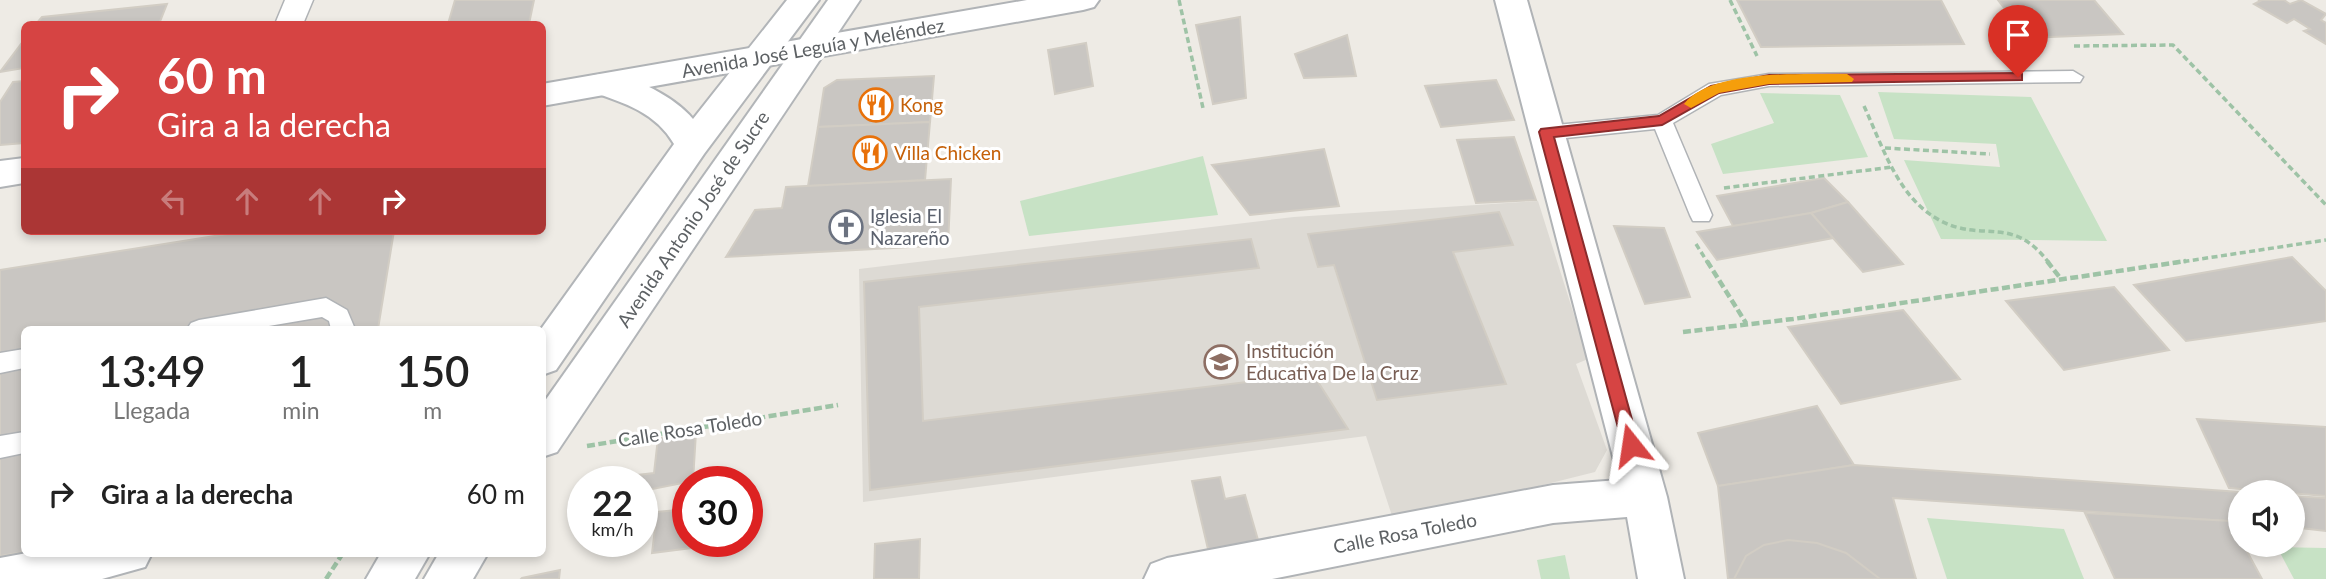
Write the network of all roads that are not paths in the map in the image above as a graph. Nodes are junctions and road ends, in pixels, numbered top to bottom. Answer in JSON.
{"nodes":[{"id":1,"x":299,"y":0,"type":"edge"},
{"id":2,"x":803,"y":0,"type":"edge"},
{"id":3,"x":844,"y":0,"type":"edge"},
{"id":4,"x":1083,"y":0,"type":"edge"},
{"id":5,"x":1511,"y":0,"type":"edge"},
{"id":6,"x":290,"y":21,"type":"edge"},
{"id":7,"x":811,"y":47,"type":"junction"},
{"id":8,"x":762,"y":57,"type":"junction"},
{"id":9,"x":2073,"y":77,"type":"dead end"},
{"id":10,"x":604,"y":84,"type":"junction"},
{"id":11,"x":546,"y":93,"type":"edge"},
{"id":12,"x":1662,"y":121,"type":"junction"},
{"id":13,"x":1546,"y":132,"type":"junction"},
{"id":14,"x":692,"y":145,"type":"junction"},
{"id":15,"x":21,"y":171,"type":"edge"},
{"id":16,"x":0,"y":174,"type":"edge"},
{"id":17,"x":1701,"y":215,"type":"road end"},
{"id":18,"x":216,"y":326,"type":"edge"},
{"id":19,"x":342,"y":326,"type":"edge"},
{"id":20,"x":546,"y":353,"type":"edge"},
{"id":21,"x":21,"y":360,"type":"edge"},
{"id":22,"x":0,"y":363,"type":"edge"},
{"id":23,"x":21,"y":444,"type":"edge"},
{"id":24,"x":558,"y":444,"type":"edge"},
{"id":25,"x":0,"y":447,"type":"edge"},
{"id":26,"x":1645,"y":497,"type":"junction"},
{"id":27,"x":109,"y":557,"type":"edge"},
{"id":28,"x":404,"y":557,"type":"edge"},
{"id":29,"x":462,"y":557,"type":"edge"},
{"id":30,"x":1,"y":579,"type":"edge"},
{"id":31,"x":389,"y":579,"type":"edge"},
{"id":32,"x":447,"y":579,"type":"edge"},
{"id":33,"x":1167,"y":579,"type":"edge"},
{"id":34,"x":1661,"y":579,"type":"edge"}],
"edges":[{"from":1,"to":6,"type":"street"},
{"from":2,"to":8,"type":"street","name":"Avenida Antonio José de Sucre"},
{"from":3,"to":7,"type":"street","name":"Avenida Antonio José de Sucre"},
{"from":4,"to":7,"type":"street","name":"Avenida José Leguía y Meléndez"},
{"from":5,"to":13,"type":"street"},
{"from":7,"to":8,"type":"street","name":"Avenida José Leguía y Meléndez"},
{"from":7,"to":24,"type":"street","name":"Avenida Antonio José de Sucre"},
{"from":8,"to":10,"type":"street","name":"Avenida José Leguía y Meléndez"},
{"from":8,"to":14,"type":"street","name":"Avenida Antonio José de Sucre"},
{"from":9,"to":12,"type":"lane"},
{"from":10,"to":11,"type":"street","name":"Avenida José Leguía y Meléndez"},
{"from":10,"to":14,"type":"street"},
{"from":12,"to":13,"type":"lane"},
{"from":12,"to":17,"type":"lane"},
{"from":13,"to":26,"type":"street"},
{"from":14,"to":20,"type":"street","name":"Avenida Antonio José de Sucre"},
{"from":15,"to":16,"type":"street"},
{"from":18,"to":19,"type":"lane"},
{"from":21,"to":22,"type":"lane"},
{"from":23,"to":25,"type":"lane"},
{"from":26,"to":33,"type":"street","name":"Calle Rosa Toledo"},
{"from":26,"to":34,"type":"street"},
{"from":27,"to":30,"type":"street"},
{"from":28,"to":31,"type":"street"},
{"from":29,"to":32,"type":"street"}]}
